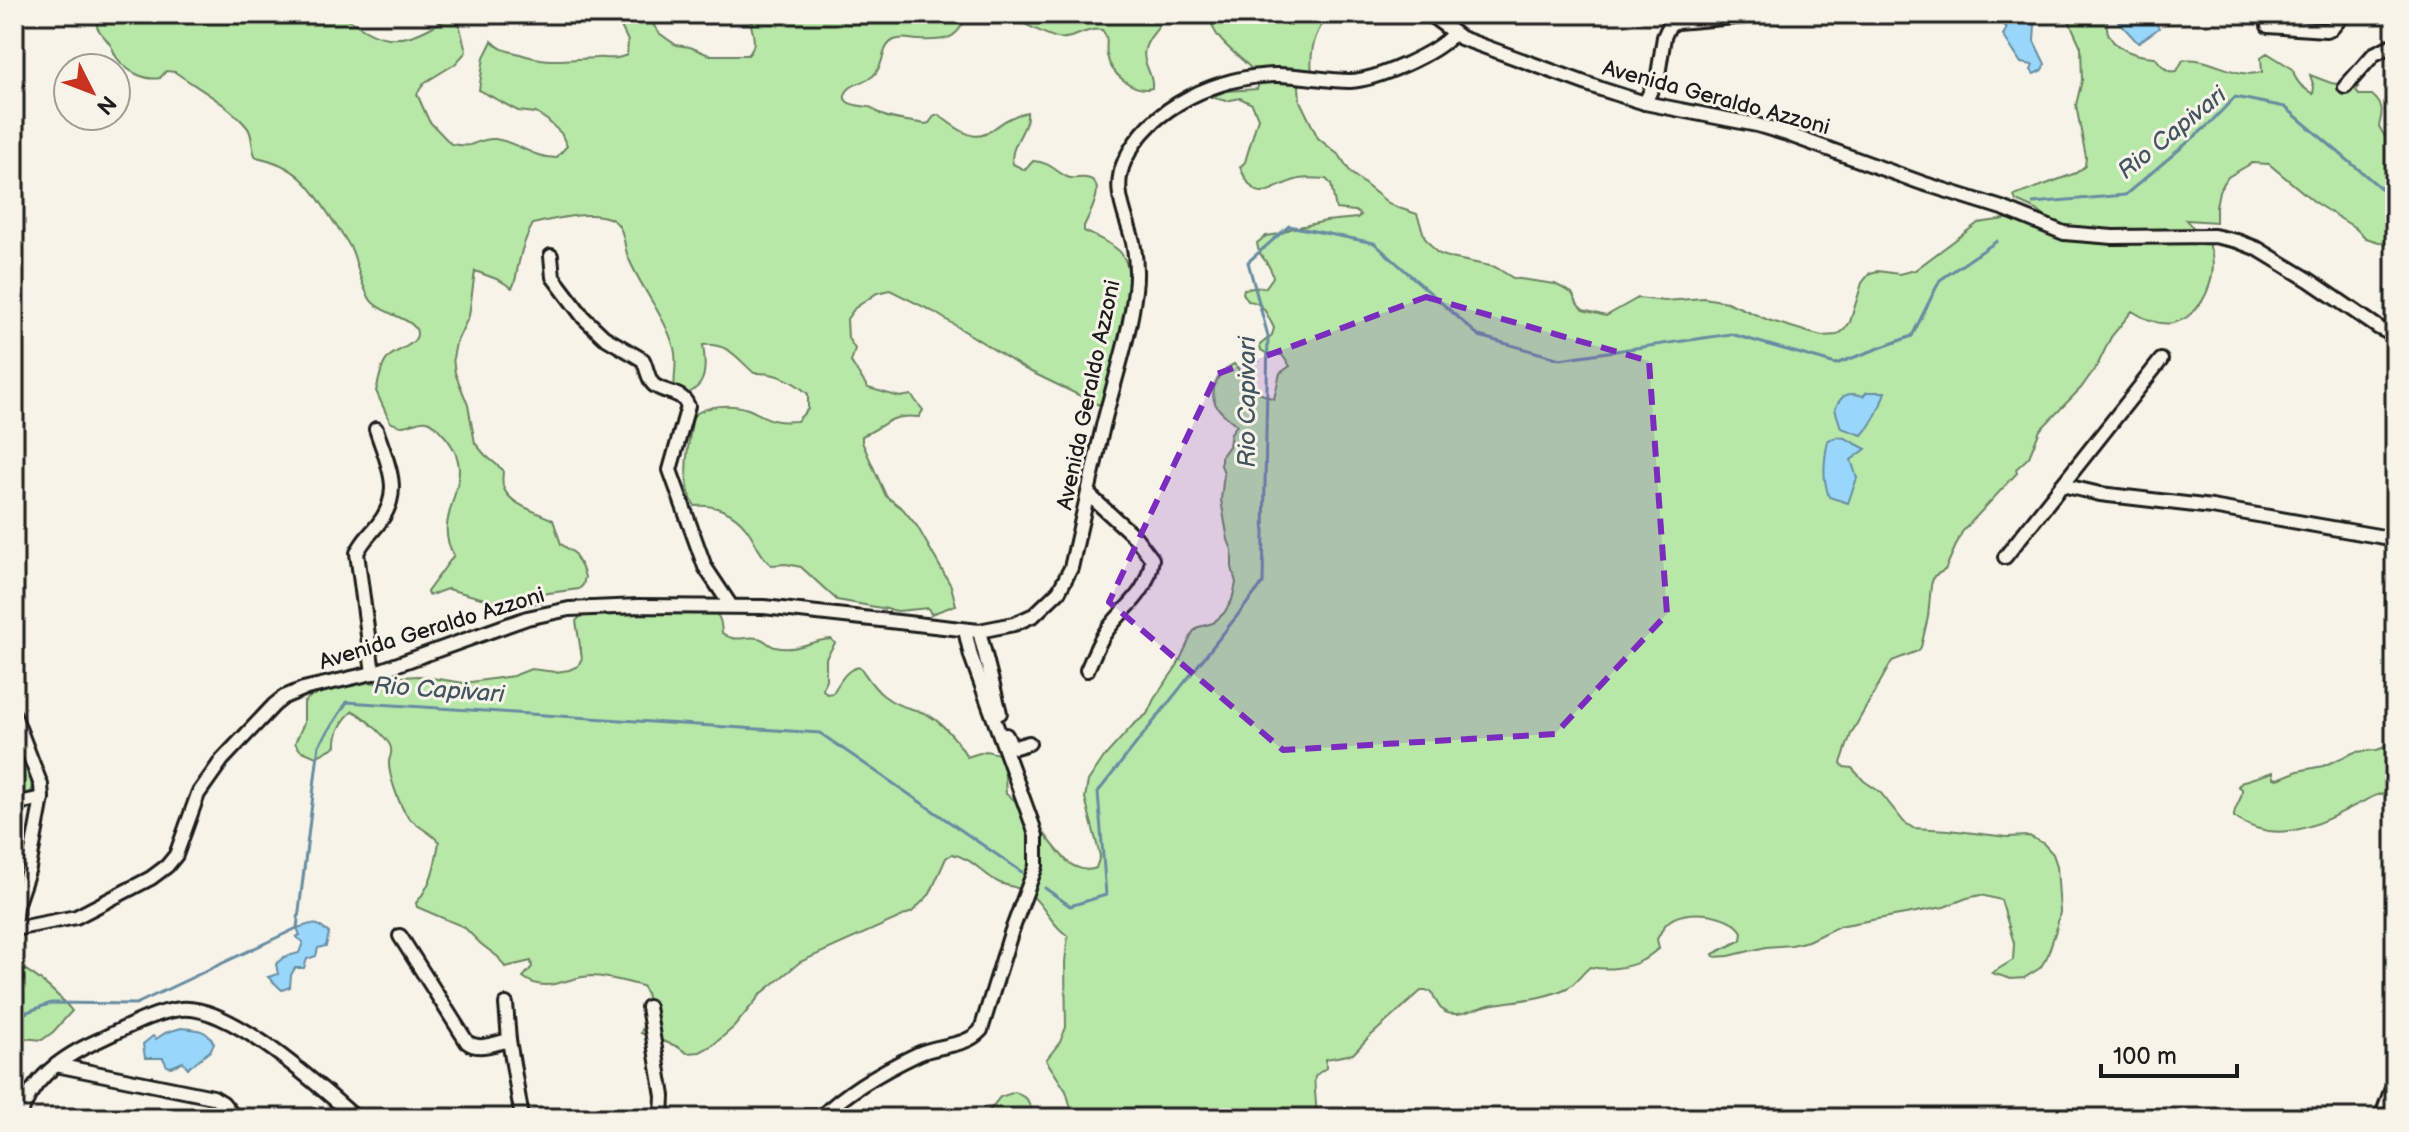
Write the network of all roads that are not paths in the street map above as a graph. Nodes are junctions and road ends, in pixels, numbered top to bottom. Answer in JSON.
{"nodes":[{"id":1,"x":1429,"y":14,"type":"edge"},
{"id":2,"x":2344,"y":14,"type":"edge"},
{"id":3,"x":1747,"y":16,"type":"edge"},
{"id":4,"x":2268,"y":26,"type":"dead end"},
{"id":5,"x":1453,"y":34,"type":"junction"},
{"id":6,"x":2395,"y":44,"type":"edge"},
{"id":7,"x":2345,"y":87,"type":"dead end"},
{"id":8,"x":1645,"y":103,"type":"junction"},
{"id":9,"x":551,"y":256,"type":"dead end"},
{"id":10,"x":2395,"y":336,"type":"edge"},
{"id":11,"x":2161,"y":360,"type":"dead end"},
{"id":12,"x":376,"y":429,"type":"dead end"},
{"id":13,"x":2062,"y":485,"type":"junction"},
{"id":14,"x":1088,"y":494,"type":"junction"},
{"id":15,"x":2395,"y":539,"type":"edge"},
{"id":16,"x":2005,"y":557,"type":"dead end"},
{"id":17,"x":731,"y":606,"type":"junction"},
{"id":18,"x":965,"y":630,"type":"junction"},
{"id":19,"x":979,"y":631,"type":"junction"},
{"id":20,"x":1087,"y":670,"type":"dead end"},
{"id":21,"x":373,"y":673,"type":"junction"},
{"id":22,"x":14,"y":715,"type":"edge"},
{"id":23,"x":1029,"y":743,"type":"dead end"},
{"id":24,"x":42,"y":798,"type":"junction"},
{"id":25,"x":14,"y":804,"type":"edge"},
{"id":26,"x":14,"y":929,"type":"edge"},
{"id":27,"x":400,"y":936,"type":"dead end"},
{"id":28,"x":506,"y":1004,"type":"dead end"},
{"id":29,"x":648,"y":1007,"type":"dead end"},
{"id":30,"x":509,"y":1040,"type":"junction"},
{"id":31,"x":56,"y":1065,"type":"junction"},
{"id":32,"x":2395,"y":1080,"type":"edge"},
{"id":33,"x":20,"y":1118,"type":"edge"},
{"id":34,"x":235,"y":1118,"type":"edge"},
{"id":35,"x":356,"y":1118,"type":"edge"},
{"id":36,"x":522,"y":1118,"type":"edge"},
{"id":37,"x":662,"y":1118,"type":"edge"},
{"id":38,"x":820,"y":1118,"type":"edge"},
{"id":39,"x":2381,"y":1118,"type":"edge"}],
"edges":[{"from":1,"to":5,"type":"street"},
{"from":2,"to":4,"type":"street"},
{"from":3,"to":8,"type":"street"},
{"from":5,"to":8,"type":"street","name":"Avenida Geraldo Azzoni"},
{"from":5,"to":14,"type":"street","name":"Avenida Geraldo Azzoni"},
{"from":6,"to":7,"type":"street"},
{"from":8,"to":10,"type":"street","name":"Avenida Geraldo Azzoni"},
{"from":9,"to":17,"type":"street"},
{"from":11,"to":13,"type":"street"},
{"from":12,"to":21,"type":"street"},
{"from":13,"to":15,"type":"street"},
{"from":13,"to":16,"type":"street"},
{"from":14,"to":19,"type":"street","name":"Avenida Geraldo Azzoni"},
{"from":14,"to":20,"type":"street"},
{"from":17,"to":18,"type":"street","name":"Avenida Geraldo Azzoni"},
{"from":17,"to":21,"type":"street","name":"Avenida Geraldo Azzoni"},
{"from":18,"to":19,"type":"street","name":"Avenida Geraldo Azzoni"},
{"from":18,"to":38,"type":"street"},
{"from":19,"to":23,"type":"street"},
{"from":21,"to":26,"type":"street","name":"Avenida Geraldo Azzoni"},
{"from":22,"to":24,"type":"street"},
{"from":24,"to":25,"type":"street"},
{"from":24,"to":26,"type":"street"},
{"from":27,"to":30,"type":"street"},
{"from":28,"to":30,"type":"street"},
{"from":29,"to":37,"type":"street"},
{"from":30,"to":36,"type":"street"},
{"from":31,"to":33,"type":"street"},
{"from":31,"to":34,"type":"street"},
{"from":31,"to":35,"type":"street"},
{"from":32,"to":39,"type":"street"}]}
